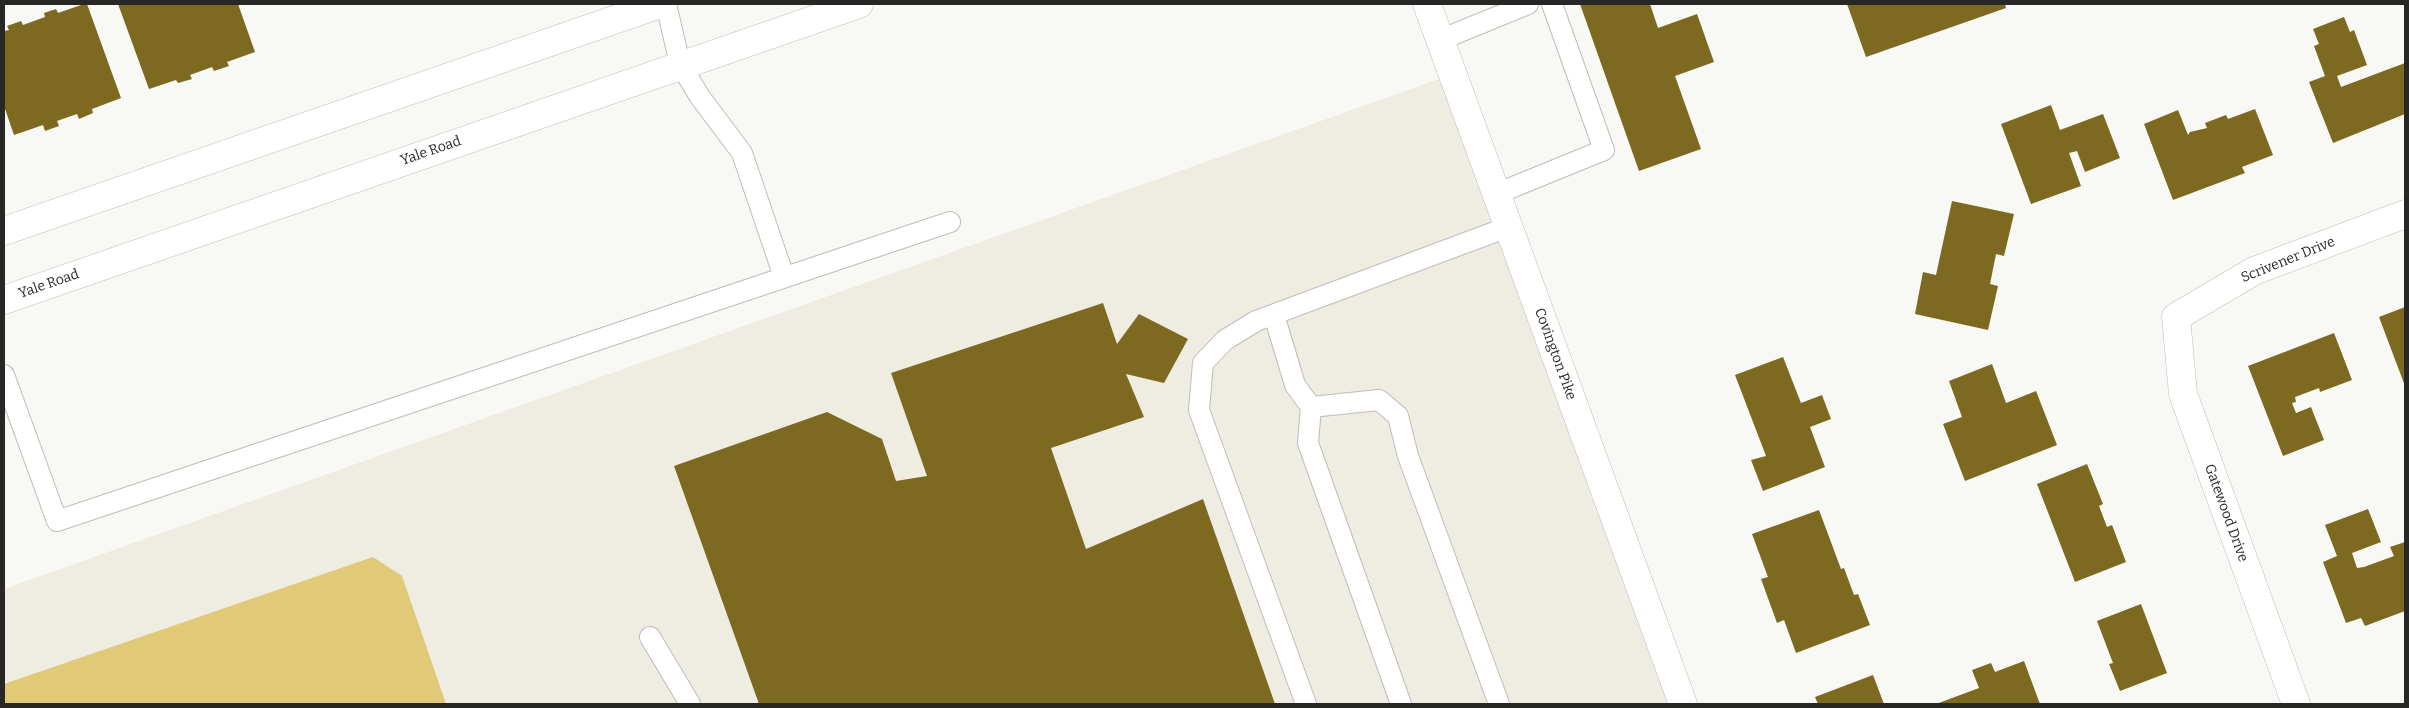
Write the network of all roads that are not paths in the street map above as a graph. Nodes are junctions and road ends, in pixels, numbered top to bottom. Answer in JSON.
{"nodes":[{"id":1,"x":660,"y":4,"type":"edge"},
{"id":2,"x":666,"y":4,"type":"edge"},
{"id":3,"x":859,"y":4,"type":"edge"},
{"id":4,"x":1427,"y":4,"type":"edge"},
{"id":5,"x":1528,"y":4,"type":"edge"},
{"id":6,"x":1552,"y":4,"type":"edge"},
{"id":7,"x":1440,"y":40,"type":"junction"},
{"id":8,"x":680,"y":64,"type":"junction"},
{"id":9,"x":1496,"y":194,"type":"junction"},
{"id":10,"x":2405,"y":214,"type":"edge"},
{"id":11,"x":950,"y":222,"type":"dead end"},
{"id":12,"x":1508,"y":227,"type":"junction"},
{"id":13,"x":4,"y":231,"type":"edge"},
{"id":14,"x":784,"y":277,"type":"junction"},
{"id":15,"x":4,"y":300,"type":"edge"},
{"id":16,"x":1274,"y":314,"type":"junction"},
{"id":17,"x":2176,"y":317,"type":"joint"},
{"id":18,"x":4,"y":375,"type":"edge"},
{"id":19,"x":1311,"y":407,"type":"junction"},
{"id":20,"x":650,"y":637,"type":"dead end"},
{"id":21,"x":690,"y":704,"type":"edge"},
{"id":22,"x":1306,"y":704,"type":"edge"},
{"id":23,"x":1401,"y":704,"type":"edge"},
{"id":24,"x":1499,"y":704,"type":"edge"},
{"id":25,"x":1683,"y":704,"type":"edge"},
{"id":26,"x":2296,"y":704,"type":"edge"}],
"edges":[{"from":1,"to":13,"type":"main road"},
{"from":2,"to":8,"type":"lane"},
{"from":3,"to":8,"type":"main road","name":"Yale Road"},
{"from":4,"to":7,"type":"main road","name":"Covington Pike"},
{"from":5,"to":7,"type":"lane"},
{"from":6,"to":9,"type":"lane"},
{"from":7,"to":9,"type":"main road","name":"Covington Pike"},
{"from":8,"to":14,"type":"lane"},
{"from":8,"to":15,"type":"main road","name":"Yale Road"},
{"from":9,"to":12,"type":"main road","name":"Covington Pike"},
{"from":10,"to":17,"type":"main road","name":"Scrivener Drive"},
{"from":11,"to":14,"type":"lane"},
{"from":12,"to":16,"type":"lane"},
{"from":12,"to":25,"type":"main road","name":"Covington Pike"},
{"from":14,"to":18,"type":"lane"},
{"from":16,"to":19,"type":"lane"},
{"from":16,"to":22,"type":"lane"},
{"from":17,"to":26,"type":"main road","name":"Gatewood Drive"},
{"from":19,"to":23,"type":"lane"},
{"from":19,"to":24,"type":"lane"},
{"from":20,"to":21,"type":"lane"}]}
